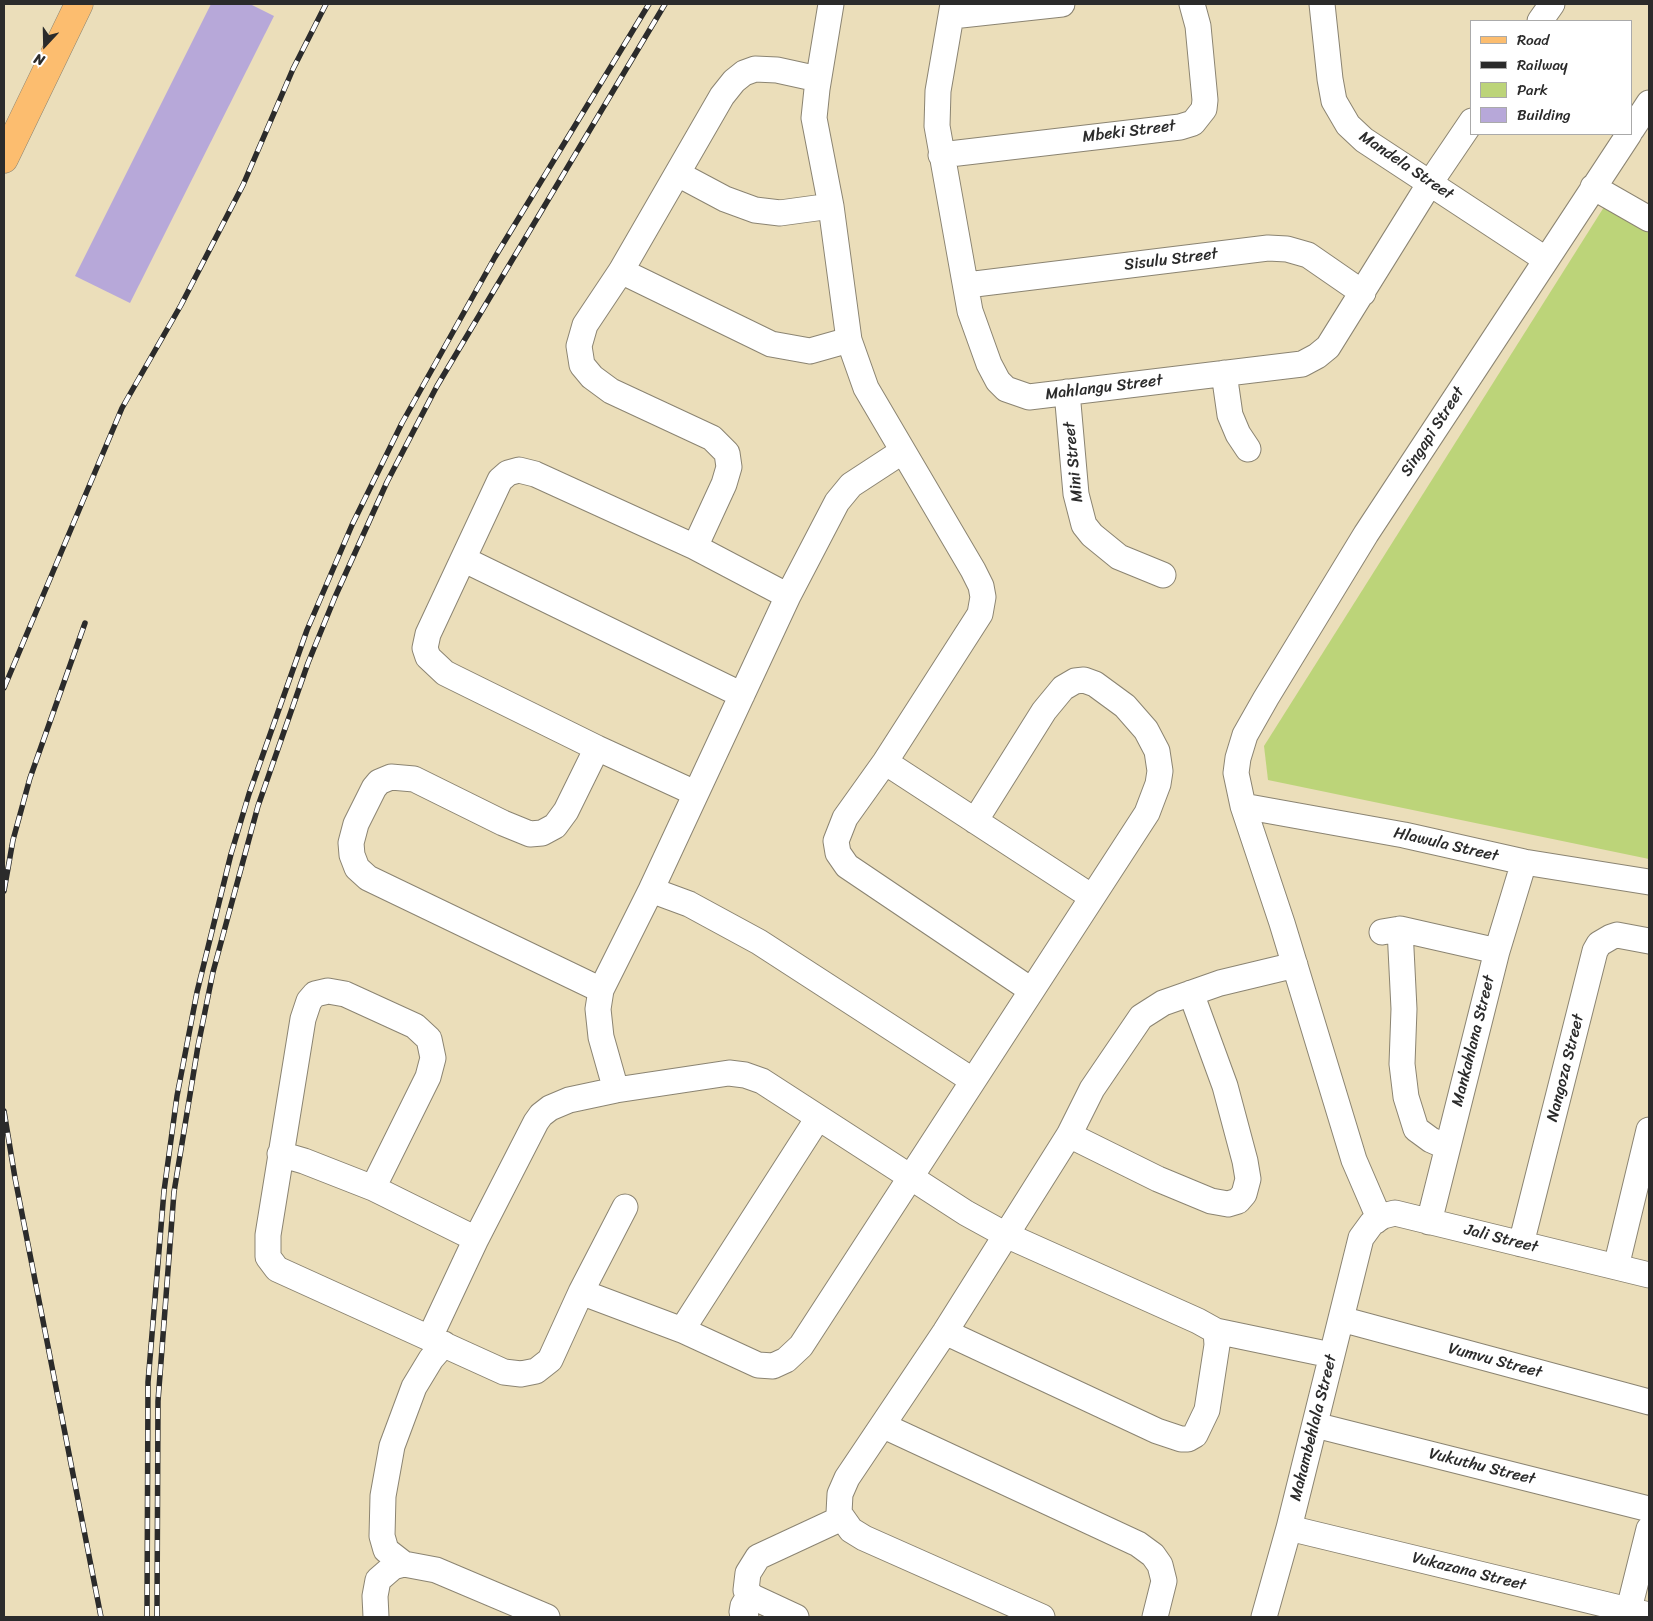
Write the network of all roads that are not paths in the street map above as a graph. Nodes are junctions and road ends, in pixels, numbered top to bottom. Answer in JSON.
{"nodes":[{"id":1,"x":79,"y":4,"type":"edge"},
{"id":2,"x":831,"y":4,"type":"edge"},
{"id":3,"x":1062,"y":4,"type":"edge"},
{"id":4,"x":1192,"y":4,"type":"edge"},
{"id":5,"x":1322,"y":4,"type":"edge"},
{"id":6,"x":1552,"y":4,"type":"edge"},
{"id":7,"x":952,"y":10,"type":"edge"},
{"id":8,"x":1541,"y":20,"type":"edge"},
{"id":9,"x":818,"y":79,"type":"junction"},
{"id":10,"x":1649,"y":103,"type":"edge"},
{"id":11,"x":1470,"y":124,"type":"edge"},
{"id":12,"x":1633,"y":127,"type":"edge"},
{"id":13,"x":1628,"y":135,"type":"edge"},
{"id":14,"x":941,"y":155,"type":"junction"},
{"id":15,"x":4,"y":159,"type":"edge"},
{"id":16,"x":678,"y":174,"type":"junction"},
{"id":17,"x":1430,"y":183,"type":"junction"},
{"id":18,"x":1593,"y":187,"type":"junction"},
{"id":19,"x":830,"y":206,"type":"junction"},
{"id":20,"x":1649,"y":218,"type":"edge"},
{"id":21,"x":1544,"y":259,"type":"junction"},
{"id":22,"x":621,"y":271,"type":"junction"},
{"id":23,"x":967,"y":285,"type":"junction"},
{"id":24,"x":1363,"y":293,"type":"junction"},
{"id":25,"x":849,"y":340,"type":"junction"},
{"id":26,"x":1224,"y":373,"type":"junction"},
{"id":27,"x":1067,"y":392,"type":"junction"},
{"id":28,"x":1248,"y":449,"type":"dead end"},
{"id":29,"x":903,"y":451,"type":"junction"},
{"id":30,"x":694,"y":547,"type":"junction"},
{"id":31,"x":464,"y":560,"type":"junction"},
{"id":32,"x":1163,"y":575,"type":"dead end"},
{"id":33,"x":788,"y":596,"type":"junction"},
{"id":34,"x":742,"y":695,"type":"junction"},
{"id":35,"x":597,"y":748,"type":"junction"},
{"id":36,"x":885,"y":762,"type":"junction"},
{"id":37,"x":695,"y":793,"type":"junction"},
{"id":38,"x":1243,"y":806,"type":"junction"},
{"id":39,"x":975,"y":821,"type":"junction"},
{"id":40,"x":1524,"y":862,"type":"junction"},
{"id":41,"x":1649,"y":882,"type":"edge"},
{"id":42,"x":651,"y":890,"type":"junction"},
{"id":43,"x":1092,"y":897,"type":"junction"},
{"id":44,"x":1649,"y":941,"type":"edge"},
{"id":45,"x":1497,"y":951,"type":"junction"},
{"id":46,"x":1295,"y":965,"type":"junction"},
{"id":47,"x":600,"y":990,"type":"junction"},
{"id":48,"x":1031,"y":990,"type":"junction"},
{"id":49,"x":1191,"y":993,"type":"junction"},
{"id":50,"x":972,"y":1080,"type":"junction"},
{"id":51,"x":616,"y":1090,"type":"junction"},
{"id":52,"x":818,"y":1118,"type":"junction"},
{"id":53,"x":1649,"y":1130,"type":"edge"},
{"id":54,"x":1069,"y":1135,"type":"junction"},
{"id":55,"x":1447,"y":1147,"type":"junction"},
{"id":56,"x":280,"y":1154,"type":"junction"},
{"id":57,"x":909,"y":1176,"type":"junction"},
{"id":58,"x":373,"y":1188,"type":"junction"},
{"id":59,"x":626,"y":1207,"type":"dead end"},
{"id":60,"x":1429,"y":1222,"type":"junction"},
{"id":61,"x":1369,"y":1229,"type":"junction"},
{"id":62,"x":1006,"y":1234,"type":"junction"},
{"id":63,"x":476,"y":1239,"type":"junction"},
{"id":64,"x":1521,"y":1244,"type":"junction"},
{"id":65,"x":1616,"y":1267,"type":"junction"},
{"id":66,"x":1649,"y":1275,"type":"edge"},
{"id":67,"x":581,"y":1292,"type":"junction"},
{"id":68,"x":1341,"y":1320,"type":"junction"},
{"id":69,"x":682,"y":1330,"type":"junction"},
{"id":70,"x":1216,"y":1331,"type":"junction"},
{"id":71,"x":945,"y":1332,"type":"junction"},
{"id":72,"x":437,"y":1341,"type":"junction"},
{"id":73,"x":1331,"y":1356,"type":"junction"},
{"id":74,"x":1649,"y":1402,"type":"edge"},
{"id":75,"x":1315,"y":1425,"type":"junction"},
{"id":76,"x":884,"y":1426,"type":"junction"},
{"id":77,"x":1649,"y":1509,"type":"edge"},
{"id":78,"x":842,"y":1518,"type":"junction"},
{"id":79,"x":1289,"y":1528,"type":"junction"},
{"id":80,"x":1649,"y":1529,"type":"edge"},
{"id":81,"x":404,"y":1564,"type":"junction"},
{"id":82,"x":749,"y":1607,"type":"edge"},
{"id":83,"x":1635,"y":1614,"type":"edge"},
{"id":84,"x":376,"y":1617,"type":"edge"},
{"id":85,"x":547,"y":1617,"type":"edge"},
{"id":86,"x":796,"y":1617,"type":"edge"},
{"id":87,"x":1042,"y":1617,"type":"edge"},
{"id":88,"x":1155,"y":1617,"type":"edge"},
{"id":89,"x":1264,"y":1617,"type":"edge"}],
"edges":[{"from":1,"to":15,"type":"main road"},
{"from":2,"to":9,"type":"street"},
{"from":3,"to":7,"type":"street"},
{"from":4,"to":14,"type":"street","name":"Mbeki Street"},
{"from":5,"to":17,"type":"street","name":"Mandela Street"},
{"from":6,"to":8,"type":"street"},
{"from":7,"to":14,"type":"street","name":"Mahlangu Street"},
{"from":9,"to":16,"type":"street"},
{"from":9,"to":19,"type":"street"},
{"from":10,"to":12,"type":"street"},
{"from":11,"to":17,"type":"street","name":"Mahlangu Street"},
{"from":13,"to":18,"type":"street","name":"Singapi Street"},
{"from":14,"to":23,"type":"street","name":"Mahlangu Street"},
{"from":16,"to":19,"type":"street"},
{"from":16,"to":22,"type":"street"},
{"from":17,"to":21,"type":"street","name":"Mandela Street"},
{"from":17,"to":24,"type":"street","name":"Mahlangu Street"},
{"from":18,"to":20,"type":"street"},
{"from":18,"to":21,"type":"street","name":"Singapi Street"},
{"from":19,"to":25,"type":"street"},
{"from":21,"to":38,"type":"street","name":"Singapi Street"},
{"from":22,"to":25,"type":"street"},
{"from":22,"to":30,"type":"street"},
{"from":23,"to":24,"type":"street","name":"Sisulu Street"},
{"from":23,"to":27,"type":"street","name":"Mahlangu Street"},
{"from":24,"to":26,"type":"street","name":"Mahlangu Street"},
{"from":25,"to":29,"type":"street"},
{"from":26,"to":27,"type":"street","name":"Mahlangu Street"},
{"from":26,"to":28,"type":"street"},
{"from":27,"to":32,"type":"street","name":"Mini Street"},
{"from":29,"to":33,"type":"street"},
{"from":29,"to":36,"type":"street"},
{"from":30,"to":31,"type":"street"},
{"from":30,"to":33,"type":"street"},
{"from":31,"to":34,"type":"street"},
{"from":31,"to":35,"type":"street"},
{"from":33,"to":34,"type":"street"},
{"from":34,"to":37,"type":"street"},
{"from":35,"to":37,"type":"street"},
{"from":35,"to":47,"type":"street"},
{"from":36,"to":39,"type":"street"},
{"from":36,"to":48,"type":"street"},
{"from":37,"to":42,"type":"street"},
{"from":38,"to":40,"type":"street","name":"Hlawula Street"},
{"from":38,"to":46,"type":"street","name":"Singapi Street"},
{"from":39,"to":43,"type":"street"},
{"from":39,"to":43,"type":"street"},
{"from":40,"to":41,"type":"street","name":"Hlawula Street"},
{"from":40,"to":45,"type":"street","name":"Mankahlana Street"},
{"from":42,"to":47,"type":"street"},
{"from":42,"to":50,"type":"street"},
{"from":43,"to":48,"type":"street"},
{"from":44,"to":64,"type":"street","name":"Nangoza Street"},
{"from":45,"to":55,"type":"street","name":"Mankahlana Street"},
{"from":45,"to":55,"type":"street"},
{"from":46,"to":49,"type":"street"},
{"from":46,"to":61,"type":"street","name":"Singapi Street"},
{"from":47,"to":51,"type":"street"},
{"from":48,"to":50,"type":"street"},
{"from":49,"to":54,"type":"street"},
{"from":49,"to":54,"type":"street"},
{"from":50,"to":57,"type":"street"},
{"from":51,"to":52,"type":"street"},
{"from":51,"to":63,"type":"street"},
{"from":52,"to":57,"type":"street"},
{"from":52,"to":69,"type":"street"},
{"from":53,"to":65,"type":"street"},
{"from":54,"to":62,"type":"street"},
{"from":55,"to":60,"type":"street","name":"Mankahlana Street"},
{"from":56,"to":58,"type":"street"},
{"from":56,"to":58,"type":"street"},
{"from":56,"to":72,"type":"street"},
{"from":57,"to":62,"type":"street"},
{"from":57,"to":69,"type":"street"},
{"from":58,"to":63,"type":"street"},
{"from":59,"to":67,"type":"street"},
{"from":60,"to":61,"type":"street","name":"Jali Street"},
{"from":60,"to":64,"type":"street","name":"Jali Street"},
{"from":61,"to":68,"type":"street","name":"Mahambehlala Street"},
{"from":62,"to":70,"type":"street"},
{"from":62,"to":71,"type":"street"},
{"from":63,"to":72,"type":"street"},
{"from":64,"to":65,"type":"street","name":"Jali Street"},
{"from":65,"to":66,"type":"street","name":"Jali Street"},
{"from":67,"to":69,"type":"street"},
{"from":67,"to":72,"type":"street"},
{"from":68,"to":73,"type":"street","name":"Mahambehlala Street"},
{"from":68,"to":74,"type":"street","name":"Vumvu Street"},
{"from":70,"to":71,"type":"street"},
{"from":70,"to":73,"type":"street"},
{"from":71,"to":76,"type":"street"},
{"from":72,"to":81,"type":"street"},
{"from":73,"to":75,"type":"street","name":"Mahambehlala Street"},
{"from":75,"to":77,"type":"street","name":"Vukuthu Street"},
{"from":75,"to":79,"type":"street","name":"Mahambehlala Street"},
{"from":76,"to":78,"type":"street"},
{"from":76,"to":88,"type":"street"},
{"from":78,"to":82,"type":"street"},
{"from":78,"to":87,"type":"street"},
{"from":79,"to":83,"type":"street","name":"Vukazana Street"},
{"from":79,"to":89,"type":"street","name":"Mahambehlala Street"},
{"from":80,"to":83,"type":"street"},
{"from":81,"to":84,"type":"street"},
{"from":81,"to":85,"type":"street"},
{"from":82,"to":86,"type":"street"}]}
